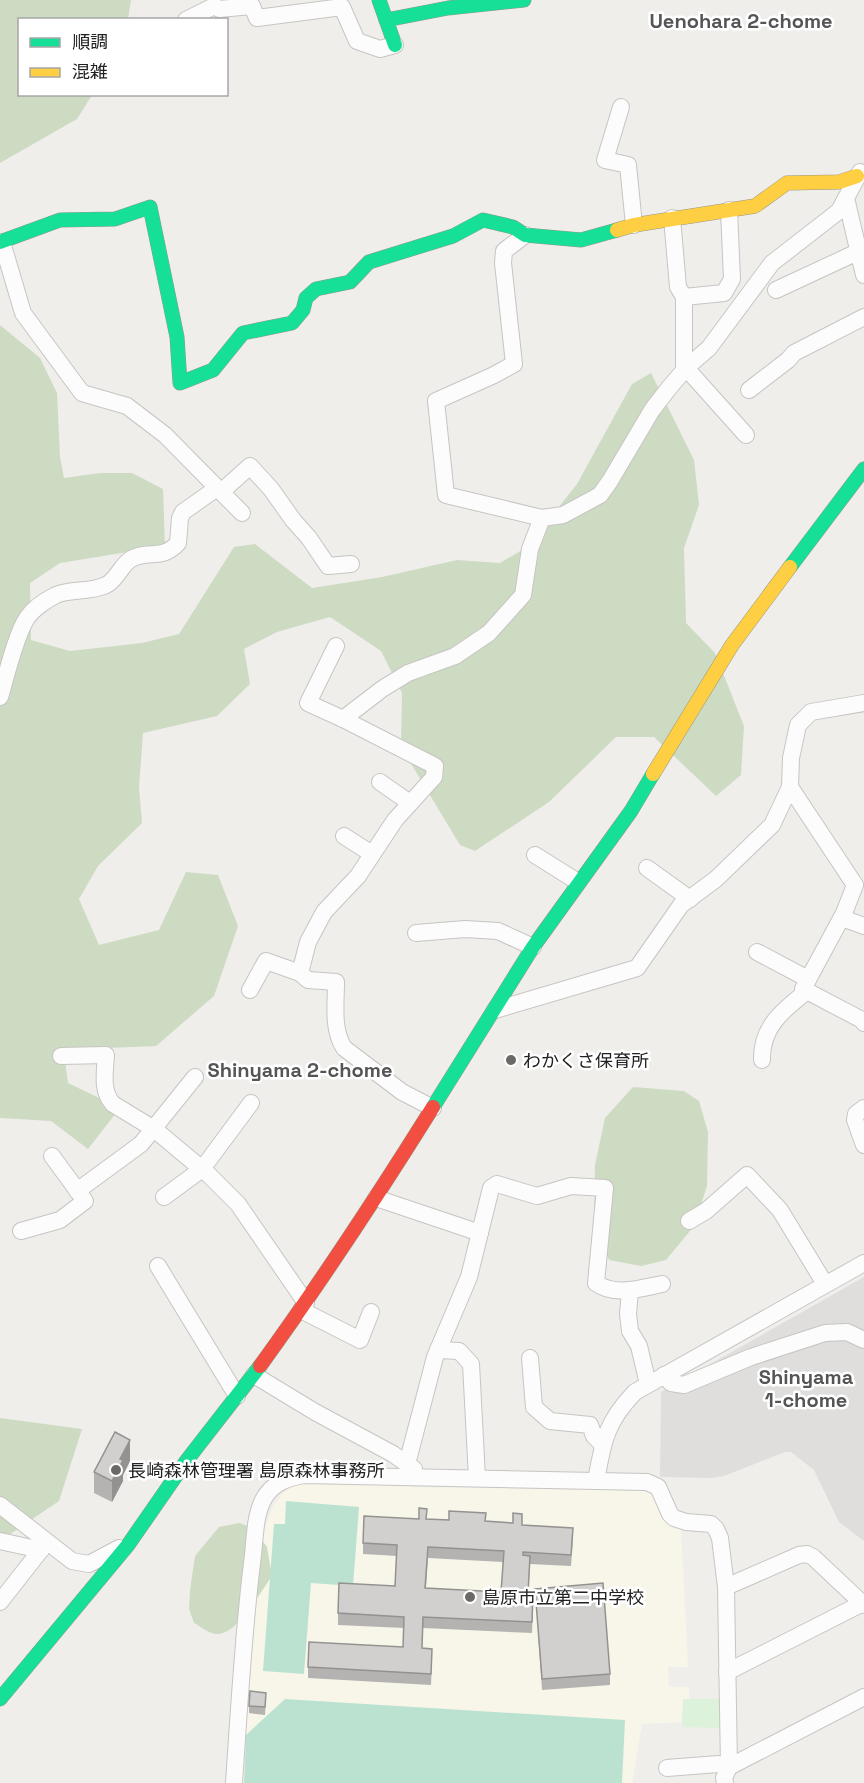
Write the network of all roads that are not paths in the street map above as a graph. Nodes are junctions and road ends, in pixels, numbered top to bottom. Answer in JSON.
{"nodes":[{"id":1,"x":379,"y":0,"type":"edge"},
{"id":2,"x":524,"y":0,"type":"edge"},
{"id":3,"x":442,"y":5,"type":"edge"},
{"id":4,"x":193,"y":18,"type":"edge"},
{"id":5,"x":386,"y":20,"type":"junction"},
{"id":6,"x":395,"y":45,"type":"joint"},
{"id":7,"x":621,"y":108,"type":"dead end"},
{"id":8,"x":860,"y":171,"type":"edge"},
{"id":9,"x":846,"y":198,"type":"junction"},
{"id":10,"x":729,"y":210,"type":"junction"},
{"id":11,"x":672,"y":218,"type":"junction"},
{"id":12,"x":634,"y":225,"type":"junction"},
{"id":13,"x":525,"y":235,"type":"junction"},
{"id":14,"x":1,"y":242,"type":"edge"},
{"id":15,"x":861,"y":251,"type":"edge"},
{"id":16,"x":864,"y":275,"type":"edge"},
{"id":17,"x":776,"y":290,"type":"dead end"},
{"id":18,"x":684,"y":297,"type":"junction"},
{"id":19,"x":864,"y":317,"type":"edge"},
{"id":20,"x":685,"y":369,"type":"junction"},
{"id":21,"x":749,"y":390,"type":"dead end"},
{"id":22,"x":746,"y":435,"type":"dead end"},
{"id":23,"x":864,"y":469,"type":"edge"},
{"id":24,"x":219,"y":490,"type":"junction"},
{"id":25,"x":242,"y":513,"type":"dead end"},
{"id":26,"x":542,"y":518,"type":"junction"},
{"id":27,"x":351,"y":564,"type":"dead end"},
{"id":28,"x":336,"y":646,"type":"dead end"},
{"id":29,"x":0,"y":697,"type":"edge"},
{"id":30,"x":864,"y":703,"type":"edge"},
{"id":31,"x":343,"y":718,"type":"junction"},
{"id":32,"x":380,"y":782,"type":"dead end"},
{"id":33,"x":790,"y":787,"type":"junction"},
{"id":34,"x":410,"y":803,"type":"junction"},
{"id":35,"x":344,"y":836,"type":"dead end"},
{"id":36,"x":372,"y":854,"type":"junction"},
{"id":37,"x":535,"y":855,"type":"dead end"},
{"id":38,"x":647,"y":868,"type":"dead end"},
{"id":39,"x":578,"y":882,"type":"junction"},
{"id":40,"x":690,"y":899,"type":"junction"},
{"id":41,"x":842,"y":918,"type":"junction"},
{"id":42,"x":864,"y":926,"type":"edge"},
{"id":43,"x":416,"y":933,"type":"dead end"},
{"id":44,"x":533,"y":947,"type":"junction"},
{"id":45,"x":757,"y":952,"type":"dead end"},
{"id":46,"x":300,"y":973,"type":"junction"},
{"id":47,"x":808,"y":985,"type":"junction"},
{"id":48,"x":250,"y":990,"type":"dead end"},
{"id":49,"x":495,"y":1010,"type":"junction"},
{"id":50,"x":864,"y":1023,"type":"edge"},
{"id":51,"x":61,"y":1056,"type":"dead end"},
{"id":52,"x":762,"y":1060,"type":"dead end"},
{"id":53,"x":195,"y":1077,"type":"dead end"},
{"id":54,"x":250,"y":1103,"type":"dead end"},
{"id":55,"x":433,"y":1107,"type":"junction"},
{"id":56,"x":864,"y":1108,"type":"edge"},
{"id":57,"x":154,"y":1129,"type":"junction"},
{"id":58,"x":864,"y":1145,"type":"edge"},
{"id":59,"x":52,"y":1156,"type":"dead end"},
{"id":60,"x":202,"y":1169,"type":"junction"},
{"id":61,"x":77,"y":1191,"type":"junction"},
{"id":62,"x":164,"y":1197,"type":"dead end"},
{"id":63,"x":376,"y":1198,"type":"junction"},
{"id":64,"x":688,"y":1221,"type":"dead end"},
{"id":65,"x":21,"y":1231,"type":"dead end"},
{"id":66,"x":480,"y":1233,"type":"junction"},
{"id":67,"x":864,"y":1263,"type":"edge"},
{"id":68,"x":158,"y":1266,"type":"dead end"},
{"id":69,"x":662,"y":1284,"type":"dead end"},
{"id":70,"x":825,"y":1284,"type":"junction"},
{"id":71,"x":630,"y":1291,"type":"junction"},
{"id":72,"x":303,"y":1306,"type":"junction"},
{"id":73,"x":371,"y":1312,"type":"dead end"},
{"id":74,"x":864,"y":1340,"type":"edge"},
{"id":75,"x":438,"y":1350,"type":"junction"},
{"id":76,"x":530,"y":1358,"type":"dead end"},
{"id":77,"x":254,"y":1375,"type":"junction"},
{"id":78,"x":664,"y":1375,"type":"junction"},
{"id":79,"x":648,"y":1384,"type":"junction"},
{"id":80,"x":237,"y":1396,"type":"junction"},
{"id":81,"x":602,"y":1444,"type":"junction"},
{"id":82,"x":407,"y":1464,"type":"junction"},
{"id":83,"x":424,"y":1477,"type":"junction"},
{"id":84,"x":477,"y":1478,"type":"junction"},
{"id":85,"x":596,"y":1481,"type":"junction"},
{"id":86,"x":0,"y":1505,"type":"edge"},
{"id":87,"x":0,"y":1541,"type":"edge"},
{"id":88,"x":129,"y":1545,"type":"junction"},
{"id":89,"x":44,"y":1546,"type":"junction"},
{"id":90,"x":726,"y":1587,"type":"junction"},
{"id":91,"x":0,"y":1602,"type":"edge"},
{"id":92,"x":863,"y":1604,"type":"edge"},
{"id":93,"x":727,"y":1672,"type":"junction"},
{"id":94,"x":6,"y":1682,"type":"edge"},
{"id":95,"x":864,"y":1697,"type":"edge"},
{"id":96,"x":0,"y":1699,"type":"edge"},
{"id":97,"x":667,"y":1768,"type":"dead end"},
{"id":98,"x":727,"y":1775,"type":"edge"},
{"id":99,"x":234,"y":1783,"type":"edge"}],
"edges":[{"from":1,"to":5,"type":"street"},
{"from":2,"to":3,"type":"street"},
{"from":3,"to":5,"type":"street"},
{"from":4,"to":6,"type":"street"},
{"from":5,"to":6,"type":"street"},
{"from":7,"to":12,"type":"street"},
{"from":8,"to":9,"type":"street"},
{"from":8,"to":10,"type":"street"},
{"from":9,"to":15,"type":"street"},
{"from":9,"to":20,"type":"street"},
{"from":10,"to":11,"type":"street"},
{"from":10,"to":18,"type":"street"},
{"from":11,"to":12,"type":"street"},
{"from":11,"to":18,"type":"street"},
{"from":12,"to":13,"type":"street"},
{"from":13,"to":14,"type":"street"},
{"from":13,"to":26,"type":"street"},
{"from":14,"to":24,"type":"street"},
{"from":15,"to":16,"type":"street"},
{"from":15,"to":17,"type":"street"},
{"from":18,"to":20,"type":"street"},
{"from":19,"to":21,"type":"street"},
{"from":20,"to":22,"type":"street"},
{"from":20,"to":26,"type":"street"},
{"from":23,"to":39,"type":"street"},
{"from":24,"to":25,"type":"street"},
{"from":24,"to":27,"type":"street"},
{"from":24,"to":29,"type":"street"},
{"from":26,"to":31,"type":"street"},
{"from":28,"to":31,"type":"street"},
{"from":30,"to":33,"type":"street"},
{"from":31,"to":34,"type":"street"},
{"from":32,"to":34,"type":"street"},
{"from":33,"to":40,"type":"street"},
{"from":33,"to":41,"type":"street"},
{"from":34,"to":36,"type":"street"},
{"from":35,"to":36,"type":"street"},
{"from":36,"to":46,"type":"street"},
{"from":37,"to":39,"type":"street"},
{"from":38,"to":40,"type":"street"},
{"from":39,"to":44,"type":"street"},
{"from":40,"to":49,"type":"street"},
{"from":41,"to":42,"type":"street"},
{"from":41,"to":47,"type":"street"},
{"from":43,"to":44,"type":"street"},
{"from":44,"to":49,"type":"street"},
{"from":45,"to":47,"type":"street"},
{"from":46,"to":48,"type":"street"},
{"from":46,"to":55,"type":"street"},
{"from":47,"to":50,"type":"street"},
{"from":47,"to":52,"type":"street"},
{"from":49,"to":55,"type":"street"},
{"from":51,"to":57,"type":"street"},
{"from":53,"to":57,"type":"street"},
{"from":54,"to":60,"type":"street"},
{"from":55,"to":63,"type":"street"},
{"from":56,"to":58,"type":"street"},
{"from":57,"to":60,"type":"street"},
{"from":57,"to":61,"type":"street"},
{"from":59,"to":61,"type":"street"},
{"from":60,"to":62,"type":"street"},
{"from":60,"to":72,"type":"street"},
{"from":61,"to":65,"type":"street"},
{"from":63,"to":66,"type":"street"},
{"from":63,"to":72,"type":"street"},
{"from":64,"to":70,"type":"street"},
{"from":66,"to":71,"type":"street"},
{"from":66,"to":75,"type":"street"},
{"from":67,"to":70,"type":"street"},
{"from":68,"to":80,"type":"street"},
{"from":69,"to":71,"type":"street"},
{"from":70,"to":78,"type":"street"},
{"from":71,"to":79,"type":"street"},
{"from":72,"to":73,"type":"street"},
{"from":72,"to":77,"type":"street"},
{"from":74,"to":78,"type":"street"},
{"from":75,"to":82,"type":"street"},
{"from":75,"to":84,"type":"street"},
{"from":76,"to":81,"type":"street"},
{"from":77,"to":80,"type":"street"},
{"from":77,"to":82,"type":"street"},
{"from":78,"to":79,"type":"street"},
{"from":79,"to":81,"type":"street"},
{"from":80,"to":88,"type":"street"},
{"from":81,"to":85,"type":"street"},
{"from":82,"to":83,"type":"street"},
{"from":83,"to":84,"type":"street"},
{"from":83,"to":99,"type":"street"},
{"from":84,"to":85,"type":"street"},
{"from":85,"to":90,"type":"street"},
{"from":86,"to":89,"type":"street"},
{"from":87,"to":89,"type":"street"},
{"from":88,"to":89,"type":"street"},
{"from":88,"to":94,"type":"street"},
{"from":89,"to":91,"type":"street"},
{"from":90,"to":92,"type":"street"},
{"from":90,"to":93,"type":"street"},
{"from":92,"to":93,"type":"street"},
{"from":93,"to":98,"type":"street"},
{"from":94,"to":96,"type":"street"},
{"from":95,"to":98,"type":"street"},
{"from":97,"to":98,"type":"street"}]}
